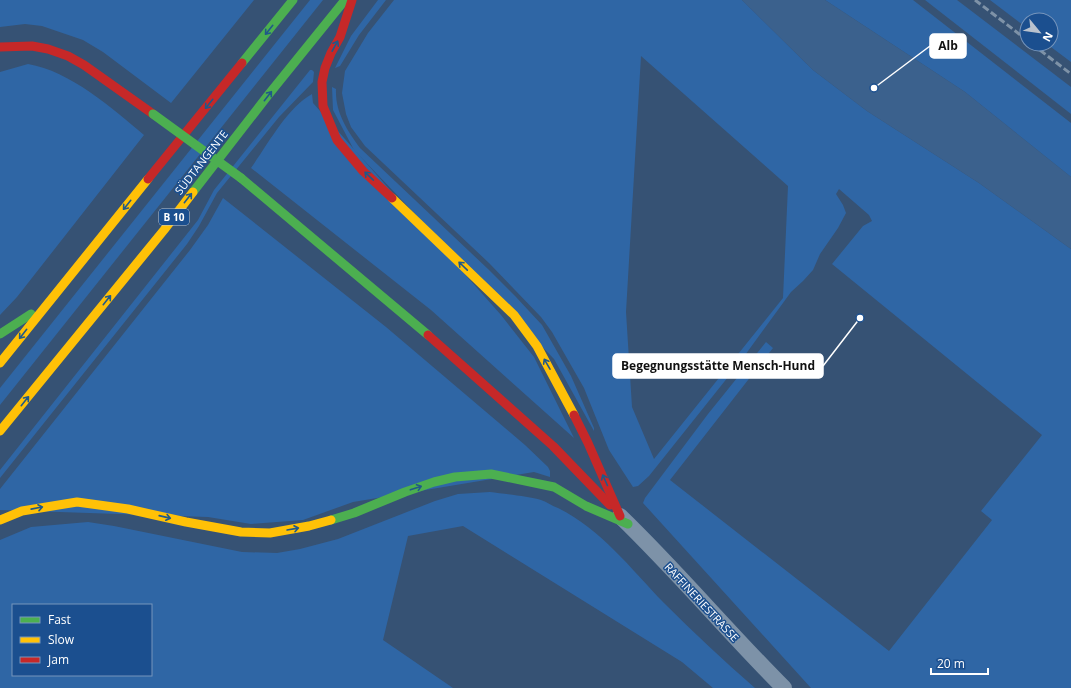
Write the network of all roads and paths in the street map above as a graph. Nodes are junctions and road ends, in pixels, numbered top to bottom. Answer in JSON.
{"nodes":[{"id":1,"x":293,"y":0,"type":"edge"},
{"id":2,"x":344,"y":0,"type":"edge"},
{"id":3,"x":352,"y":0,"type":"edge"},
{"id":4,"x":0,"y":47,"type":"edge"},
{"id":5,"x":46,"y":305,"type":"junction"},
{"id":6,"x":0,"y":334,"type":"edge"},
{"id":7,"x":0,"y":363,"type":"edge"},
{"id":8,"x":0,"y":431,"type":"edge"},
{"id":9,"x":0,"y":520,"type":"edge"},
{"id":10,"x":624,"y":520,"type":"junction"},
{"id":11,"x":784,"y":688,"type":"edge"}],
"edges":[{"from":1,"to":5,"type":"highway","one_way":true},
{"from":8,"to":2,"type":"highway","name":"SÜDTANGENTE","number":"B 10","one_way":true},
{"from":10,"to":3,"type":"highway","one_way":true},
{"from":4,"to":10,"type":"highway","bridge":true},
{"from":5,"to":6,"type":"highway"},
{"from":5,"to":7,"type":"highway","one_way":true},
{"from":9,"to":10,"type":"highway","one_way":true},
{"from":10,"to":11,"type":"street","name":"RAFFINERIESTRASSE"}]}
